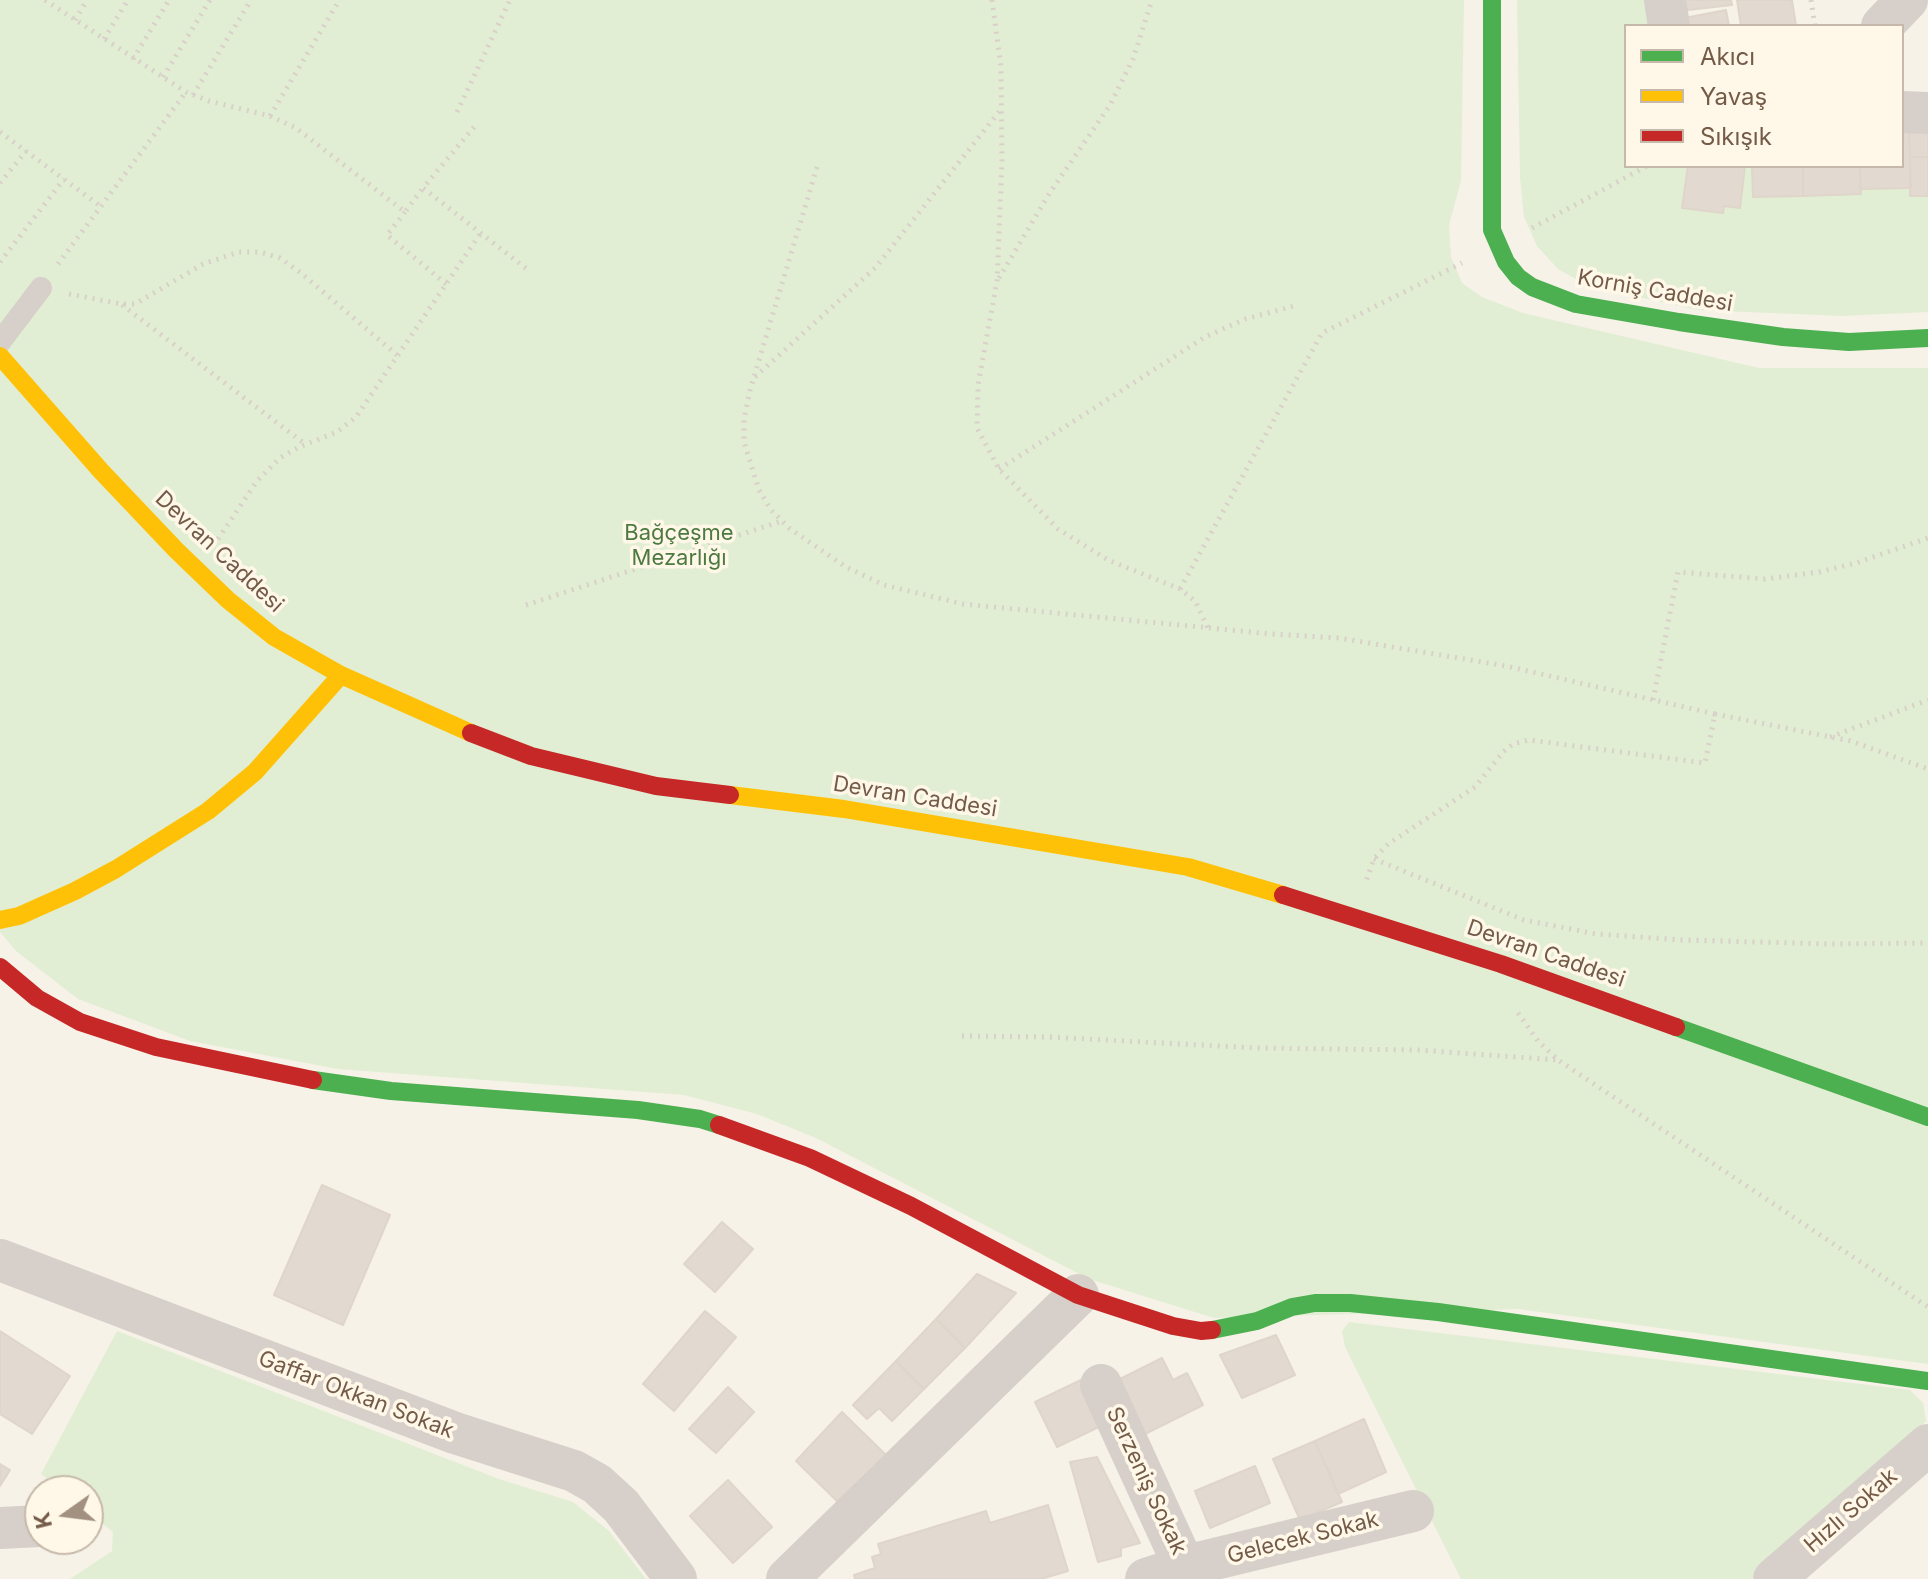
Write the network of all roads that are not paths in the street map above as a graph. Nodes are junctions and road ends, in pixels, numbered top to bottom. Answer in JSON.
{"nodes":[{"id":1,"x":1492,"y":0,"type":"edge"},
{"id":2,"x":1665,"y":0,"type":"edge"},
{"id":3,"x":1907,"y":0,"type":"edge"},
{"id":4,"x":1669,"y":24,"type":"edge"},
{"id":5,"x":1884,"y":24,"type":"edge"},
{"id":6,"x":1904,"y":112,"type":"edge"},
{"id":7,"x":1928,"y":113,"type":"edge"},
{"id":8,"x":41,"y":288,"type":"road end"},
{"id":9,"x":1928,"y":338,"type":"edge"},
{"id":10,"x":0,"y":342,"type":"edge"},
{"id":11,"x":0,"y":356,"type":"edge"},
{"id":12,"x":341,"y":675,"type":"junction"},
{"id":13,"x":0,"y":920,"type":"edge"},
{"id":14,"x":0,"y":967,"type":"edge"},
{"id":15,"x":1928,"y":1117,"type":"edge"},
{"id":16,"x":0,"y":1260,"type":"edge"},
{"id":17,"x":1078,"y":1295,"type":"junction"},
{"id":18,"x":1928,"y":1381,"type":"edge"},
{"id":19,"x":1101,"y":1385,"type":"dead end"},
{"id":20,"x":1928,"y":1445,"type":"edge"},
{"id":21,"x":1413,"y":1511,"type":"dead end"},
{"id":22,"x":24,"y":1527,"type":"edge"},
{"id":23,"x":0,"y":1528,"type":"edge"},
{"id":24,"x":1188,"y":1573,"type":"edge"},
{"id":25,"x":676,"y":1579,"type":"edge"},
{"id":26,"x":787,"y":1579,"type":"edge"},
{"id":27,"x":1146,"y":1579,"type":"edge"},
{"id":28,"x":1774,"y":1579,"type":"edge"}],
"edges":[{"from":1,"to":9,"type":"main road","name":"Korniş Caddesi"},
{"from":2,"to":4,"type":"street"},
{"from":3,"to":5,"type":"street"},
{"from":6,"to":7,"type":"street"},
{"from":8,"to":10,"type":"lane"},
{"from":11,"to":12,"type":"main road","name":"Devran Caddesi"},
{"from":12,"to":13,"type":"main road"},
{"from":12,"to":15,"type":"main road","name":"Devran Caddesi"},
{"from":14,"to":17,"type":"main road"},
{"from":16,"to":25,"type":"street","name":"Gaffar Okkan Sokak"},
{"from":17,"to":18,"type":"main road"},
{"from":17,"to":26,"type":"street"},
{"from":19,"to":24,"type":"street","name":"Serzeniş Sokak"},
{"from":20,"to":28,"type":"street","name":"Hızlı Sokak"},
{"from":21,"to":24,"type":"street","name":"Gelecek Sokak"},
{"from":22,"to":23,"type":"street"},
{"from":24,"to":27,"type":"street","name":"Gelecek Sokak"}]}
